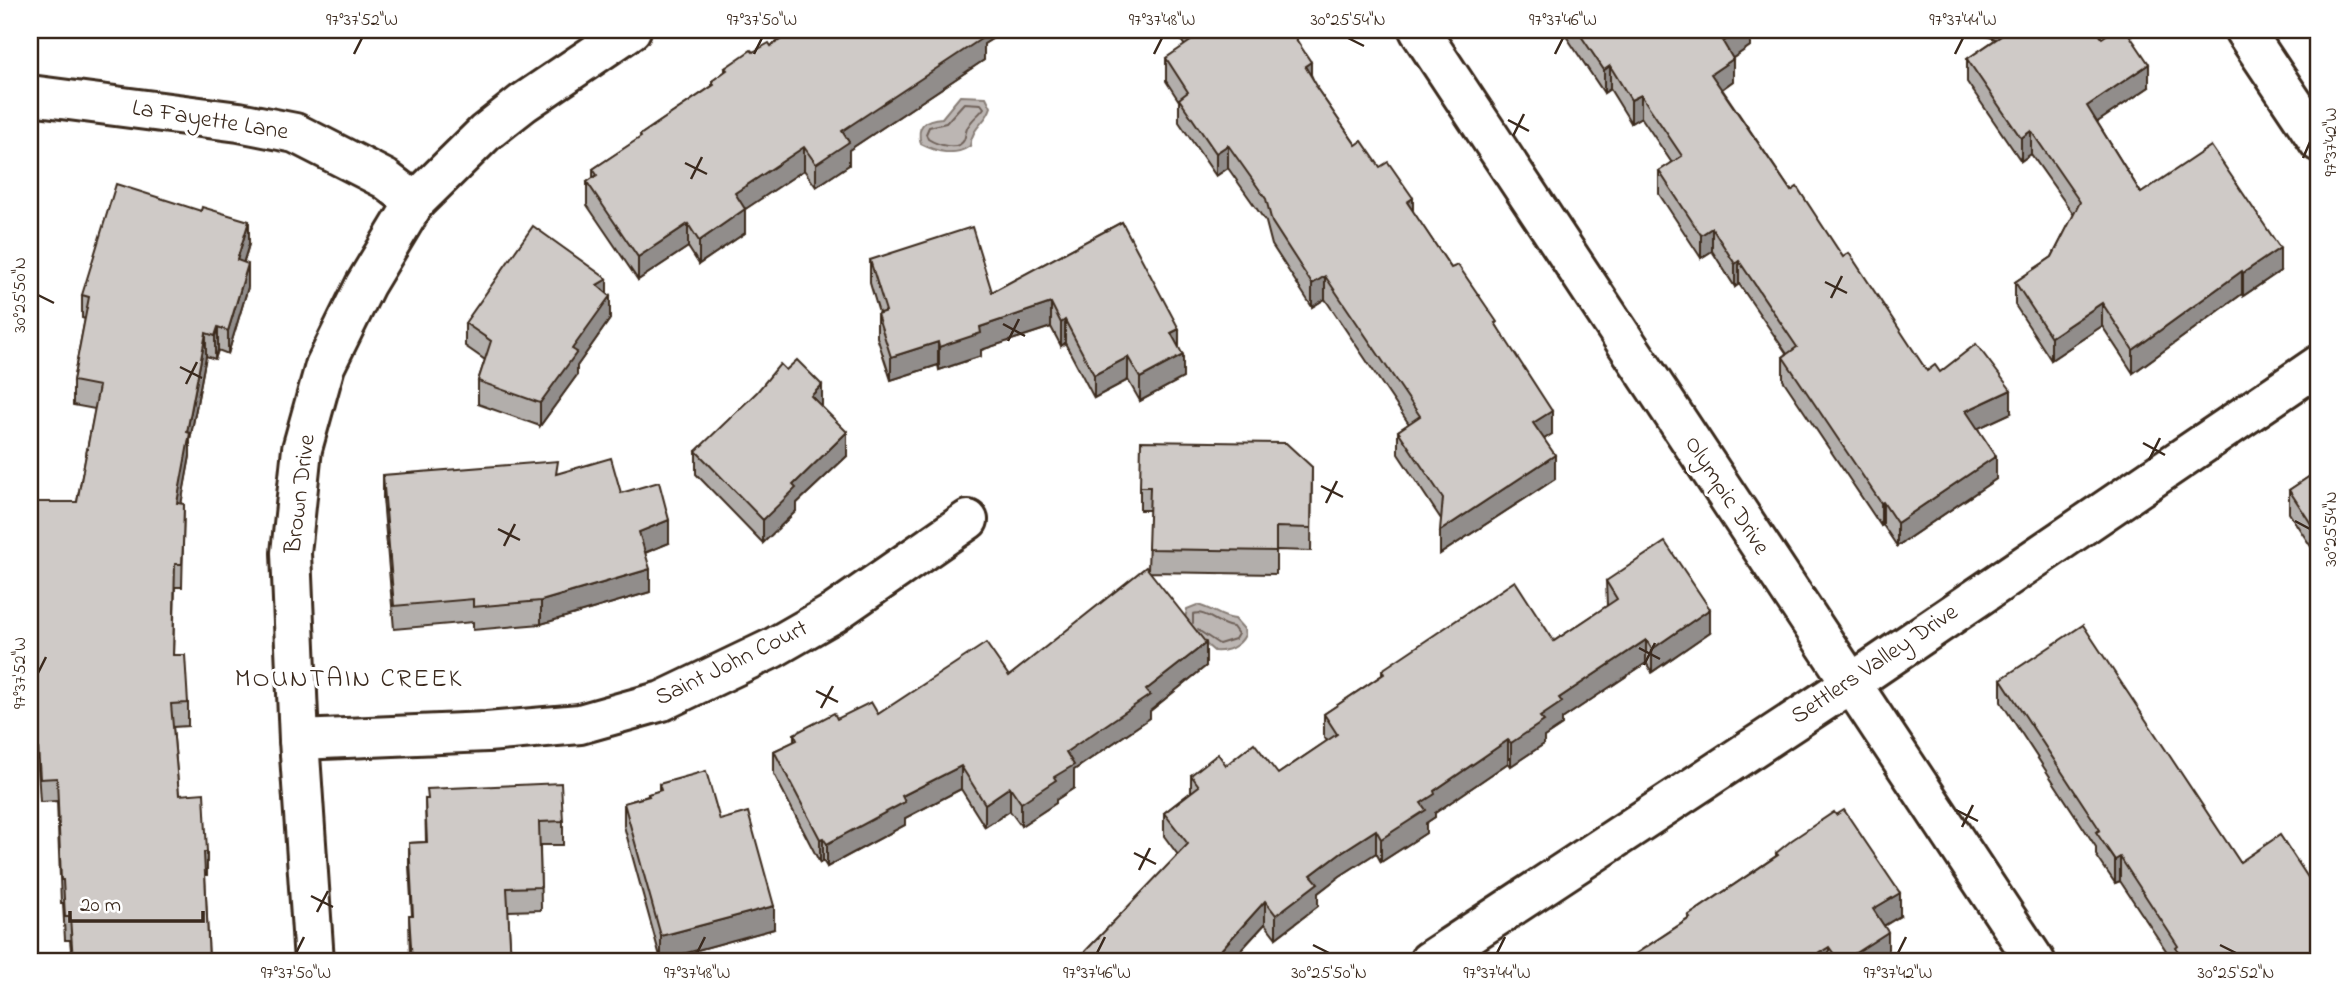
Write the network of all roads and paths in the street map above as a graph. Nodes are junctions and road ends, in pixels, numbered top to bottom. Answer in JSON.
{"nodes":[{"id":1,"x":631,"y":30,"type":"edge"},
{"id":2,"x":1419,"y":30,"type":"edge"},
{"id":3,"x":2244,"y":30,"type":"edge"},
{"id":4,"x":30,"y":95,"type":"edge"},
{"id":5,"x":2319,"y":142,"type":"edge"},
{"id":6,"x":415,"y":202,"type":"junction"},
{"id":7,"x":2319,"y":365,"type":"edge"},
{"id":8,"x":968,"y":520,"type":"dead end"},
{"id":9,"x":1850,"y":684,"type":"junction"},
{"id":10,"x":299,"y":740,"type":"junction"},
{"id":11,"x":314,"y":961,"type":"edge"},
{"id":12,"x":1429,"y":961,"type":"edge"},
{"id":13,"x":2035,"y":961,"type":"edge"}],
"edges":[{"from":1,"to":6,"type":"street","name":"Brown Drive"},
{"from":2,"to":9,"type":"street","name":"Olympic Drive"},
{"from":3,"to":5,"type":"street"},
{"from":4,"to":6,"type":"street","name":"La Fayette Lane"},
{"from":6,"to":10,"type":"street","name":"Brown Drive"},
{"from":7,"to":9,"type":"street","name":"Settlers Valley Drive"},
{"from":8,"to":10,"type":"street","name":"Saint John Court"},
{"from":9,"to":12,"type":"street","name":"Settlers Valley Drive"},
{"from":9,"to":13,"type":"street","name":"Olympic Drive"},
{"from":10,"to":11,"type":"street","name":"Brown Drive"}]}
